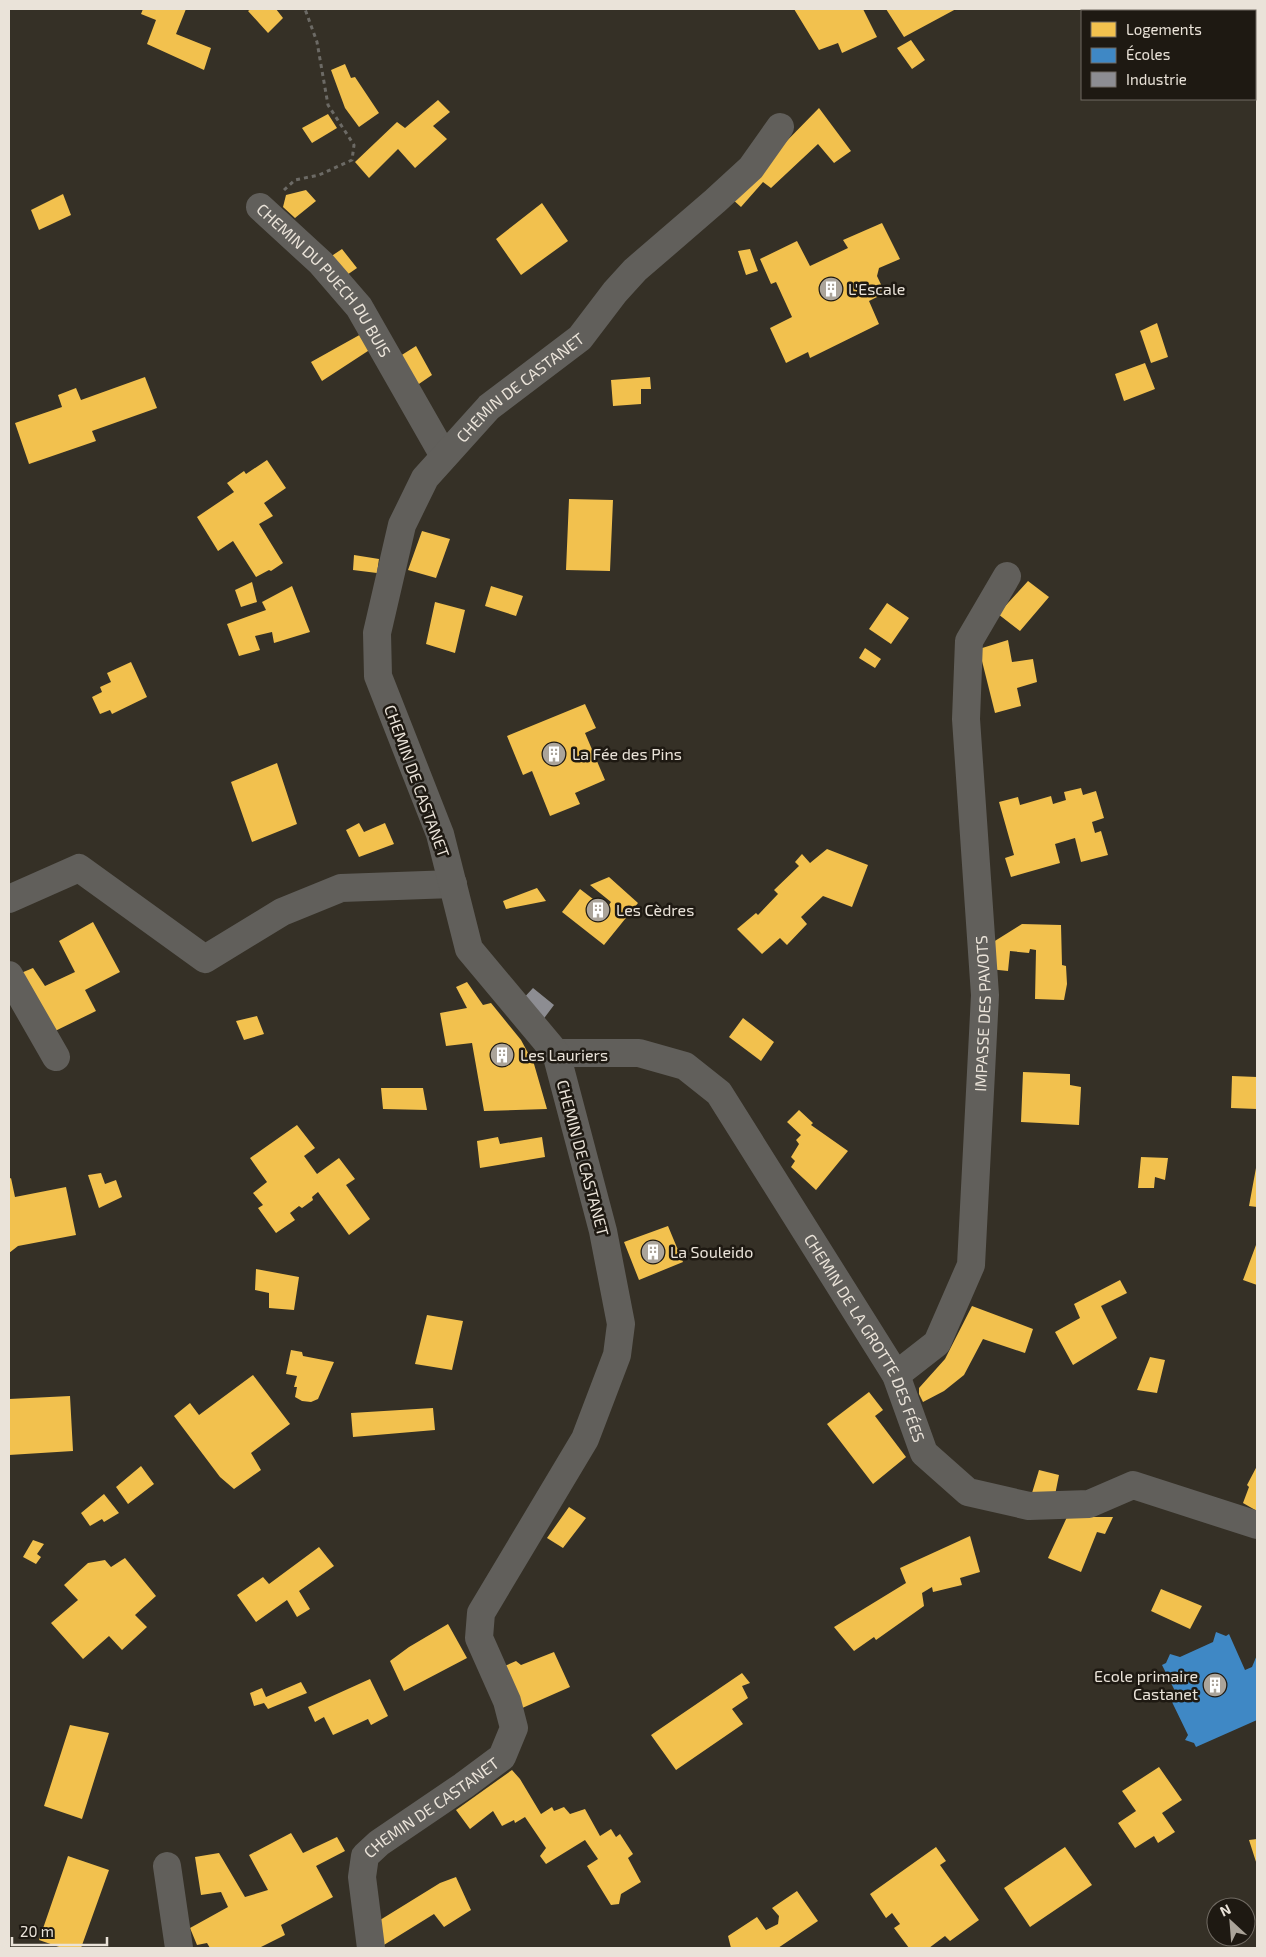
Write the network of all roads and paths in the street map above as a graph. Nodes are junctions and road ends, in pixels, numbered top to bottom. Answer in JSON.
{"nodes":[{"id":1,"x":305,"y":9,"type":"edge"},
{"id":2,"x":780,"y":127,"type":"dead end"},
{"id":3,"x":260,"y":207,"type":"joint"},
{"id":4,"x":444,"y":456,"type":"junction"},
{"id":5,"x":1007,"y":576,"type":"dead end"},
{"id":6,"x":453,"y":884,"type":"junction"},
{"id":7,"x":9,"y":899,"type":"edge"},
{"id":8,"x":9,"y":975,"type":"edge"},
{"id":9,"x":556,"y":1053,"type":"junction"},
{"id":10,"x":56,"y":1057,"type":"dead end"},
{"id":11,"x":896,"y":1374,"type":"junction"},
{"id":12,"x":1257,"y":1525,"type":"edge"},
{"id":13,"x":167,"y":1866,"type":"dead end"},
{"id":14,"x":179,"y":1948,"type":"edge"},
{"id":15,"x":371,"y":1948,"type":"edge"}],
"edges":[{"from":1,"to":3,"type":"path","name":"CHEMIN DU PUECH DU BUIS"},
{"from":2,"to":4,"type":"street","name":"CHEMIN DE CASTANET"},
{"from":3,"to":4,"type":"street","name":"CHEMIN DU PUECH DU BUIS"},
{"from":4,"to":6,"type":"street","name":"CHEMIN DE CASTANET"},
{"from":5,"to":11,"type":"street","name":"IMPASSE DES PAVOTS"},
{"from":6,"to":7,"type":"street"},
{"from":6,"to":9,"type":"street","name":"CHEMIN DE CASTANET"},
{"from":8,"to":10,"type":"street"},
{"from":9,"to":11,"type":"street","name":"CHEMIN DE LA GROTTE DES FÉES"},
{"from":9,"to":15,"type":"street","name":"CHEMIN DE CASTANET"},
{"from":11,"to":12,"type":"street","name":"CHEMIN DE LA GROTTE DES FÉES"},
{"from":13,"to":14,"type":"street"}]}
